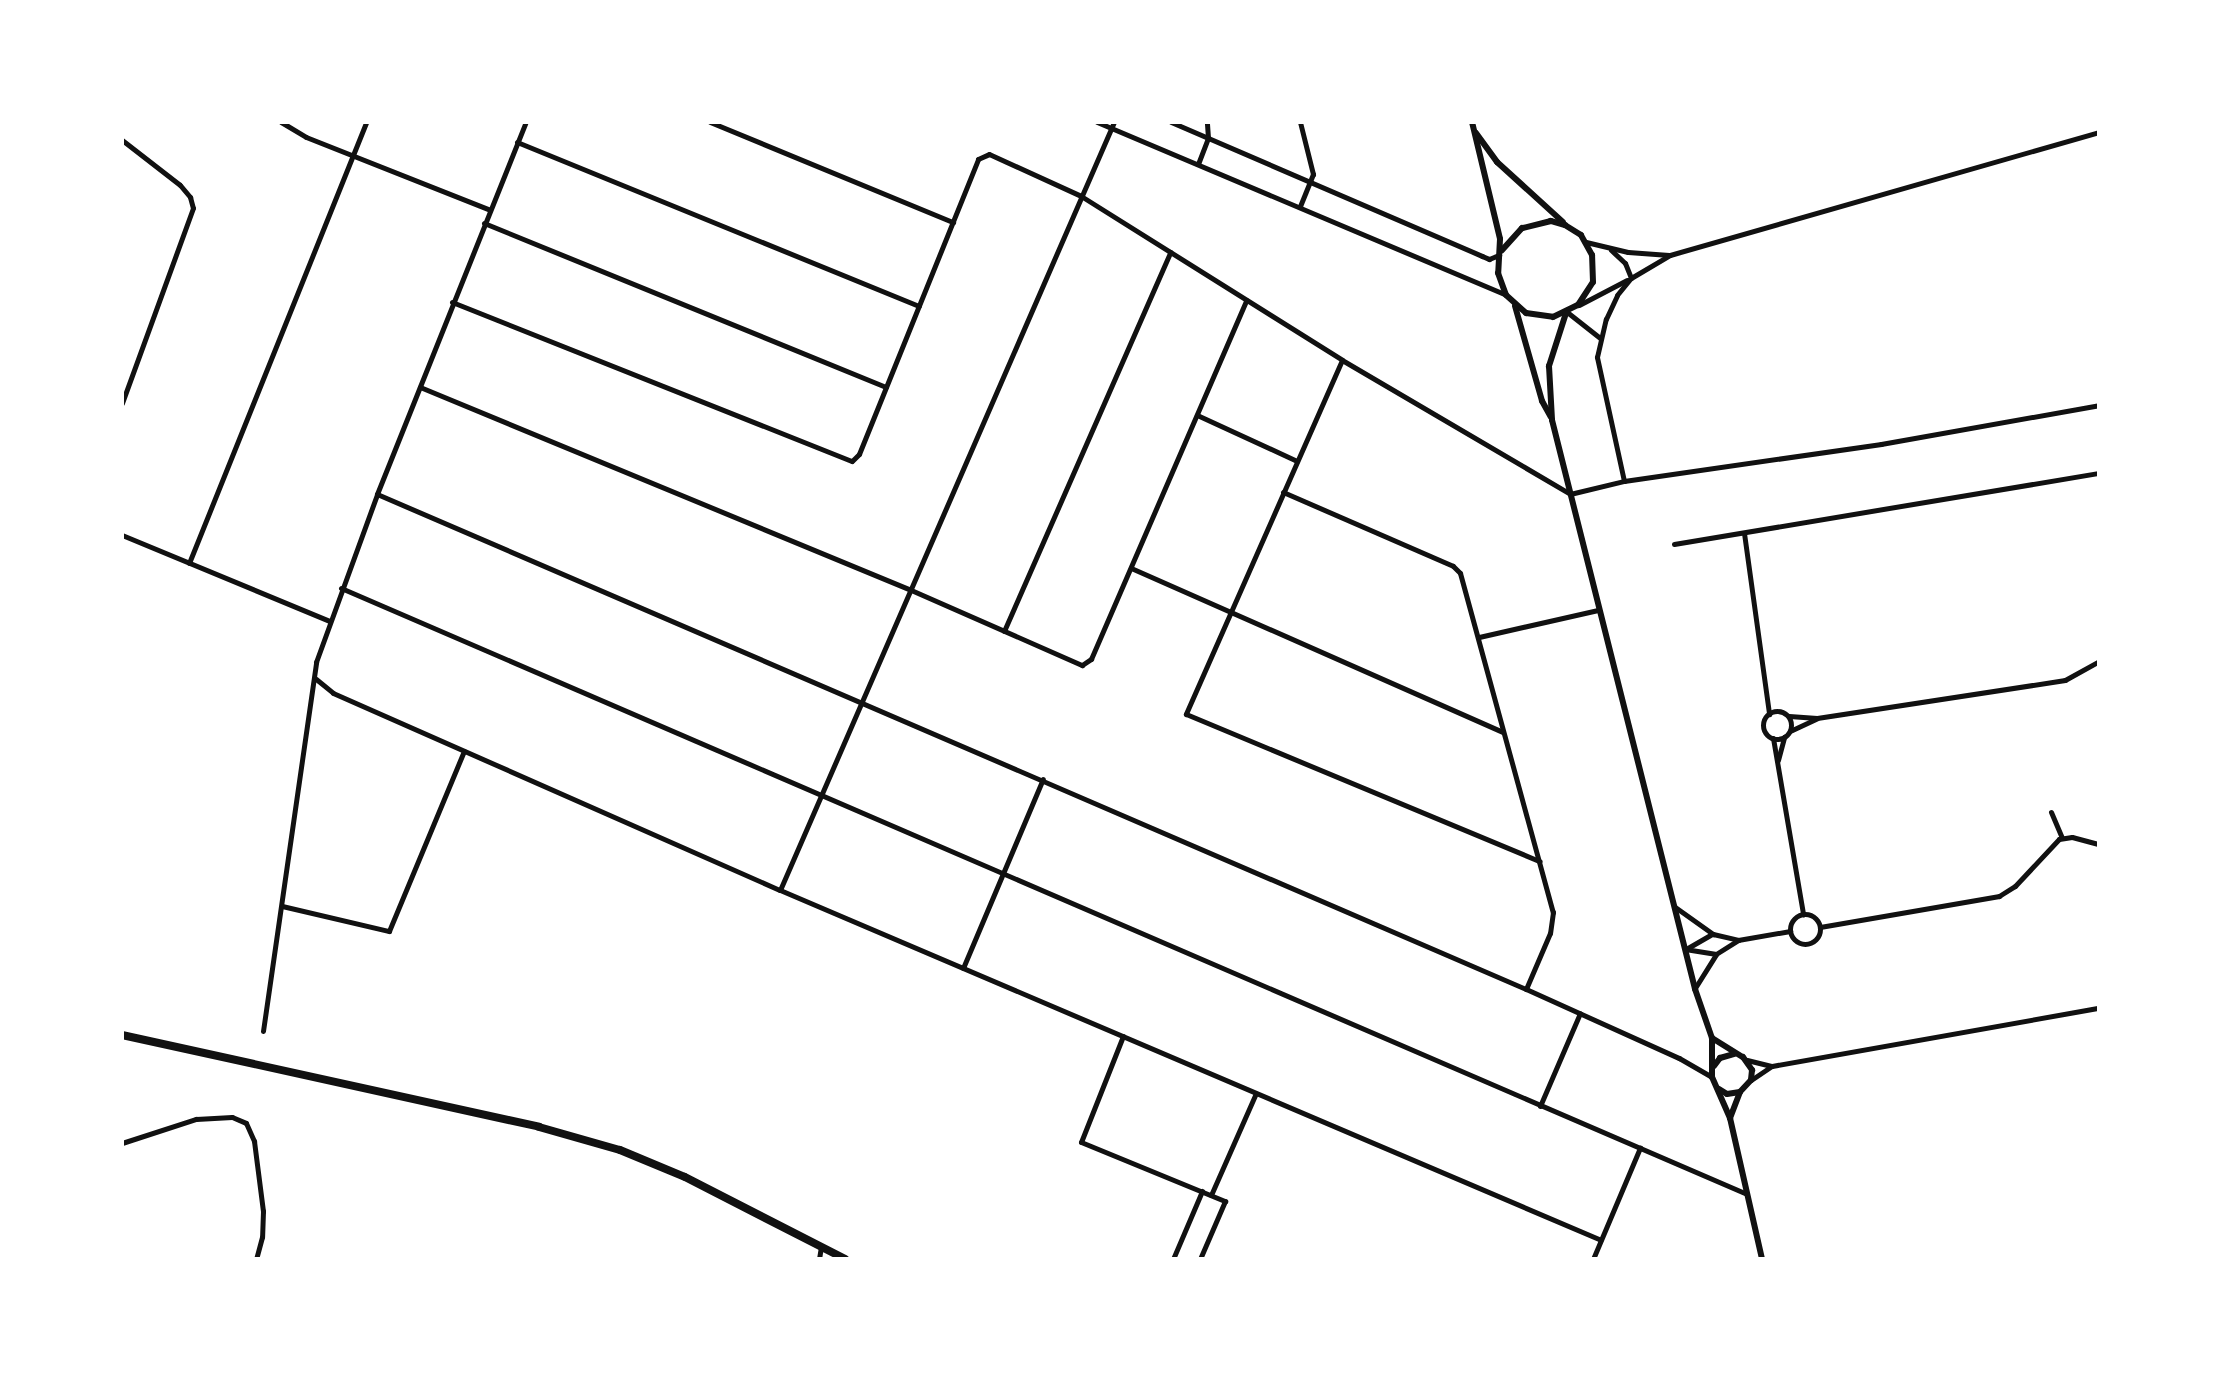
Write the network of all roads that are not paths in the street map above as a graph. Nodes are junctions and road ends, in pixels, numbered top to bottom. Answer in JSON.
{"nodes":[{"id":1,"x":281,"y":122,"type":"edge"},
{"id":2,"x":366,"y":122,"type":"edge"},
{"id":3,"x":526,"y":122,"type":"edge"},
{"id":4,"x":710,"y":122,"type":"edge"},
{"id":5,"x":1097,"y":122,"type":"edge"},
{"id":6,"x":1171,"y":122,"type":"edge"},
{"id":7,"x":1207,"y":122,"type":"edge"},
{"id":8,"x":1300,"y":122,"type":"edge"},
{"id":9,"x":1472,"y":124,"type":"edge"},
{"id":10,"x":1113,"y":125,"type":"edge"},
{"id":11,"x":2099,"y":132,"type":"edge"},
{"id":12,"x":1208,"y":138,"type":"junction"},
{"id":13,"x":122,"y":140,"type":"edge"},
{"id":14,"x":517,"y":142,"type":"junction"},
{"id":15,"x":352,"y":155,"type":"junction"},
{"id":16,"x":1198,"y":164,"type":"junction"},
{"id":17,"x":1311,"y":180,"type":"junction"},
{"id":18,"x":1081,"y":196,"type":"junction"},
{"id":19,"x":1300,"y":207,"type":"junction"},
{"id":20,"x":488,"y":209,"type":"junction"},
{"id":21,"x":953,"y":222,"type":"junction"},
{"id":22,"x":484,"y":223,"type":"junction"},
{"id":23,"x":1565,"y":225,"type":"junction"},
{"id":24,"x":1586,"y":242,"type":"junction"},
{"id":25,"x":1608,"y":247,"type":"junction"},
{"id":26,"x":1170,"y":252,"type":"junction"},
{"id":27,"x":1501,"y":252,"type":"junction"},
{"id":28,"x":1670,"y":255,"type":"junction"},
{"id":29,"x":1631,"y":278,"type":"junction"},
{"id":30,"x":1506,"y":295,"type":"junction"},
{"id":31,"x":1246,"y":300,"type":"junction"},
{"id":32,"x":452,"y":302,"type":"junction"},
{"id":33,"x":1578,"y":305,"type":"junction"},
{"id":34,"x":919,"y":306,"type":"junction"},
{"id":35,"x":1515,"y":306,"type":"junction"},
{"id":36,"x":1566,"y":313,"type":"junction"},
{"id":37,"x":1600,"y":338,"type":"junction"},
{"id":38,"x":1342,"y":360,"type":"junction"},
{"id":39,"x":420,"y":387,"type":"junction"},
{"id":40,"x":886,"y":387,"type":"junction"},
{"id":41,"x":122,"y":403,"type":"edge"},
{"id":42,"x":2099,"y":405,"type":"edge"},
{"id":43,"x":1197,"y":415,"type":"junction"},
{"id":44,"x":1552,"y":420,"type":"junction"},
{"id":45,"x":1297,"y":461,"type":"junction"},
{"id":46,"x":2099,"y":473,"type":"edge"},
{"id":47,"x":1624,"y":481,"type":"junction"},
{"id":48,"x":1283,"y":492,"type":"junction"},
{"id":49,"x":377,"y":494,"type":"junction"},
{"id":50,"x":1570,"y":494,"type":"junction"},
{"id":51,"x":1744,"y":533,"type":"junction"},
{"id":52,"x":122,"y":535,"type":"edge"},
{"id":53,"x":1674,"y":544,"type":"dead end"},
{"id":54,"x":189,"y":563,"type":"junction"},
{"id":55,"x":1131,"y":568,"type":"junction"},
{"id":56,"x":341,"y":588,"type":"junction"},
{"id":57,"x":911,"y":590,"type":"junction"},
{"id":58,"x":1598,"y":610,"type":"junction"},
{"id":59,"x":1231,"y":612,"type":"junction"},
{"id":60,"x":330,"y":621,"type":"junction"},
{"id":61,"x":1004,"y":631,"type":"junction"},
{"id":62,"x":1479,"y":637,"type":"junction"},
{"id":63,"x":2099,"y":661,"type":"edge"},
{"id":64,"x":316,"y":679,"type":"junction"},
{"id":65,"x":862,"y":702,"type":"junction"},
{"id":66,"x":1769,"y":714,"type":"junction"},
{"id":67,"x":1789,"y":716,"type":"junction"},
{"id":68,"x":1817,"y":718,"type":"junction"},
{"id":69,"x":1790,"y":731,"type":"junction"},
{"id":70,"x":1502,"y":732,"type":"junction"},
{"id":71,"x":1784,"y":737,"type":"junction"},
{"id":72,"x":1773,"y":738,"type":"junction"},
{"id":73,"x":464,"y":751,"type":"junction"},
{"id":74,"x":1777,"y":761,"type":"junction"},
{"id":75,"x":1043,"y":779,"type":"junction"},
{"id":76,"x":822,"y":795,"type":"junction"},
{"id":77,"x":2051,"y":812,"type":"dead end"},
{"id":78,"x":2062,"y":838,"type":"junction"},
{"id":79,"x":2099,"y":844,"type":"edge"},
{"id":80,"x":1540,"y":861,"type":"junction"},
{"id":81,"x":1003,"y":873,"type":"junction"},
{"id":82,"x":780,"y":890,"type":"junction"},
{"id":83,"x":282,"y":906,"type":"junction"},
{"id":84,"x":1674,"y":906,"type":"junction"},
{"id":85,"x":1803,"y":914,"type":"junction"},
{"id":86,"x":1820,"y":927,"type":"junction"},
{"id":87,"x":1790,"y":931,"type":"junction"},
{"id":88,"x":1713,"y":934,"type":"junction"},
{"id":89,"x":1738,"y":940,"type":"junction"},
{"id":90,"x":1685,"y":949,"type":"junction"},
{"id":91,"x":1716,"y":954,"type":"junction"},
{"id":92,"x":963,"y":968,"type":"junction"},
{"id":93,"x":1526,"y":989,"type":"junction"},
{"id":94,"x":1695,"y":989,"type":"junction"},
{"id":95,"x":2099,"y":1008,"type":"edge"},
{"id":96,"x":1580,"y":1013,"type":"junction"},
{"id":97,"x":263,"y":1031,"type":"dead end"},
{"id":98,"x":122,"y":1035,"type":"edge"},
{"id":99,"x":1123,"y":1036,"type":"junction"},
{"id":100,"x":1712,"y":1038,"type":"junction"},
{"id":101,"x":1737,"y":1054,"type":"junction"},
{"id":102,"x":1747,"y":1060,"type":"junction"},
{"id":103,"x":1772,"y":1066,"type":"junction"},
{"id":104,"x":1713,"y":1067,"type":"junction"},
{"id":105,"x":1712,"y":1077,"type":"junction"},
{"id":106,"x":1751,"y":1080,"type":"junction"},
{"id":107,"x":1716,"y":1086,"type":"junction"},
{"id":108,"x":1740,"y":1092,"type":"junction"},
{"id":109,"x":1256,"y":1093,"type":"junction"},
{"id":110,"x":1540,"y":1106,"type":"junction"},
{"id":111,"x":1730,"y":1118,"type":"junction"},
{"id":112,"x":122,"y":1143,"type":"edge"},
{"id":113,"x":1640,"y":1148,"type":"junction"},
{"id":114,"x":1202,"y":1191,"type":"junction"},
{"id":115,"x":1748,"y":1194,"type":"junction"},
{"id":116,"x":1211,"y":1195,"type":"junction"},
{"id":117,"x":1601,"y":1240,"type":"junction"},
{"id":118,"x":821,"y":1247,"type":"junction"},
{"id":119,"x":256,"y":1259,"type":"edge"},
{"id":120,"x":819,"y":1259,"type":"edge"},
{"id":121,"x":845,"y":1259,"type":"edge"},
{"id":122,"x":1173,"y":1259,"type":"edge"},
{"id":123,"x":1200,"y":1259,"type":"edge"},
{"id":124,"x":1593,"y":1259,"type":"edge"},
{"id":125,"x":1762,"y":1259,"type":"edge"}],
"edges":[{"from":1,"to":15,"type":"street"},
{"from":2,"to":15,"type":"street"},
{"from":3,"to":14,"type":"street"},
{"from":4,"to":21,"type":"street"},
{"from":5,"to":10,"type":"street"},
{"from":6,"to":12,"type":"street"},
{"from":7,"to":12,"type":"street"},
{"from":8,"to":17,"type":"street"},
{"from":9,"to":23,"type":"street"},
{"from":9,"to":27,"type":"street"},
{"from":10,"to":16,"type":"street"},
{"from":10,"to":18,"type":"street"},
{"from":11,"to":28,"type":"street"},
{"from":12,"to":16,"type":"street"},
{"from":12,"to":17,"type":"street"},
{"from":13,"to":41,"type":"street"},
{"from":14,"to":20,"type":"street"},
{"from":14,"to":34,"type":"street"},
{"from":15,"to":20,"type":"street"},
{"from":15,"to":54,"type":"street"},
{"from":16,"to":19,"type":"street"},
{"from":17,"to":19,"type":"street"},
{"from":17,"to":27,"type":"street"},
{"from":18,"to":21,"type":"street"},
{"from":18,"to":26,"type":"street"},
{"from":18,"to":57,"type":"street"},
{"from":19,"to":30,"type":"street"},
{"from":20,"to":22,"type":"street"},
{"from":21,"to":34,"type":"street"},
{"from":22,"to":32,"type":"street"},
{"from":22,"to":40,"type":"street"},
{"from":23,"to":24,"type":"street"},
{"from":23,"to":27,"type":"street"},
{"from":24,"to":25,"type":"street"},
{"from":24,"to":33,"type":"street"},
{"from":25,"to":28,"type":"street"},
{"from":25,"to":29,"type":"street"},
{"from":26,"to":31,"type":"street"},
{"from":26,"to":61,"type":"street"},
{"from":27,"to":30,"type":"street"},
{"from":28,"to":29,"type":"street"},
{"from":29,"to":33,"type":"street"},
{"from":29,"to":37,"type":"street"},
{"from":30,"to":35,"type":"street"},
{"from":31,"to":38,"type":"street"},
{"from":31,"to":43,"type":"street"},
{"from":32,"to":39,"type":"street"},
{"from":32,"to":40,"type":"street"},
{"from":33,"to":36,"type":"street"},
{"from":34,"to":40,"type":"street"},
{"from":35,"to":36,"type":"street"},
{"from":35,"to":44,"type":"street"},
{"from":36,"to":37,"type":"street"},
{"from":36,"to":44,"type":"street"},
{"from":37,"to":47,"type":"street"},
{"from":38,"to":45,"type":"street"},
{"from":38,"to":50,"type":"street"},
{"from":39,"to":49,"type":"street"},
{"from":39,"to":57,"type":"street"},
{"from":42,"to":47,"type":"street"},
{"from":43,"to":45,"type":"street"},
{"from":43,"to":55,"type":"street"},
{"from":44,"to":50,"type":"street"},
{"from":45,"to":48,"type":"street"},
{"from":46,"to":51,"type":"street"},
{"from":47,"to":50,"type":"street"},
{"from":48,"to":59,"type":"street"},
{"from":48,"to":62,"type":"street"},
{"from":49,"to":56,"type":"street"},
{"from":49,"to":65,"type":"street"},
{"from":50,"to":58,"type":"street"},
{"from":51,"to":53,"type":"street"},
{"from":51,"to":66,"type":"street"},
{"from":52,"to":54,"type":"street"},
{"from":54,"to":60,"type":"street"},
{"from":55,"to":59,"type":"street"},
{"from":55,"to":61,"type":"street"},
{"from":56,"to":60,"type":"street"},
{"from":56,"to":76,"type":"street"},
{"from":57,"to":61,"type":"street"},
{"from":57,"to":65,"type":"street"},
{"from":58,"to":62,"type":"street"},
{"from":58,"to":84,"type":"street"},
{"from":59,"to":70,"type":"street"},
{"from":59,"to":80,"type":"street"},
{"from":60,"to":64,"type":"street"},
{"from":62,"to":70,"type":"street"},
{"from":63,"to":68,"type":"street"},
{"from":64,"to":73,"type":"street"},
{"from":64,"to":83,"type":"street"},
{"from":65,"to":75,"type":"street"},
{"from":65,"to":76,"type":"street"},
{"from":66,"to":67,"type":"street"},
{"from":66,"to":72,"type":"street"},
{"from":67,"to":68,"type":"street"},
{"from":67,"to":69,"type":"street"},
{"from":68,"to":69,"type":"street"},
{"from":69,"to":71,"type":"street"},
{"from":70,"to":80,"type":"street"},
{"from":71,"to":72,"type":"street"},
{"from":71,"to":74,"type":"street"},
{"from":72,"to":74,"type":"street"},
{"from":73,"to":82,"type":"street"},
{"from":73,"to":83,"type":"street"},
{"from":74,"to":85,"type":"street"},
{"from":75,"to":81,"type":"street"},
{"from":75,"to":93,"type":"street"},
{"from":76,"to":81,"type":"street"},
{"from":76,"to":82,"type":"street"},
{"from":77,"to":78,"type":"street"},
{"from":78,"to":79,"type":"street"},
{"from":78,"to":86,"type":"street"},
{"from":80,"to":93,"type":"street"},
{"from":81,"to":92,"type":"street"},
{"from":81,"to":110,"type":"street"},
{"from":82,"to":92,"type":"street"},
{"from":83,"to":97,"type":"street"},
{"from":84,"to":88,"type":"street"},
{"from":84,"to":90,"type":"street"},
{"from":85,"to":86,"type":"street"},
{"from":85,"to":87,"type":"street"},
{"from":86,"to":87,"type":"street"},
{"from":87,"to":89,"type":"street"},
{"from":88,"to":89,"type":"street"},
{"from":88,"to":90,"type":"street"},
{"from":89,"to":91,"type":"street"},
{"from":90,"to":91,"type":"street"},
{"from":90,"to":94,"type":"street"},
{"from":91,"to":94,"type":"street"},
{"from":92,"to":99,"type":"street"},
{"from":93,"to":96,"type":"street"},
{"from":94,"to":100,"type":"street"},
{"from":95,"to":103,"type":"street"},
{"from":96,"to":105,"type":"street"},
{"from":96,"to":110,"type":"street"},
{"from":98,"to":118,"type":"main road"},
{"from":99,"to":109,"type":"street"},
{"from":99,"to":114,"type":"street"},
{"from":100,"to":101,"type":"street"},
{"from":100,"to":104,"type":"street"},
{"from":101,"to":102,"type":"street"},
{"from":101,"to":104,"type":"street"},
{"from":102,"to":103,"type":"street"},
{"from":102,"to":106,"type":"street"},
{"from":103,"to":106,"type":"street"},
{"from":104,"to":105,"type":"street"},
{"from":105,"to":107,"type":"street"},
{"from":106,"to":108,"type":"street"},
{"from":107,"to":108,"type":"street"},
{"from":107,"to":111,"type":"street"},
{"from":108,"to":111,"type":"street"},
{"from":109,"to":116,"type":"street"},
{"from":109,"to":117,"type":"street"},
{"from":110,"to":113,"type":"street"},
{"from":111,"to":115,"type":"street"},
{"from":112,"to":119,"type":"street"},
{"from":113,"to":115,"type":"street"},
{"from":113,"to":117,"type":"street"},
{"from":114,"to":116,"type":"street"},
{"from":114,"to":122,"type":"street"},
{"from":115,"to":125,"type":"street"},
{"from":116,"to":123,"type":"street"},
{"from":117,"to":124,"type":"street"},
{"from":118,"to":120,"type":"street"},
{"from":118,"to":121,"type":"main road"}]}
